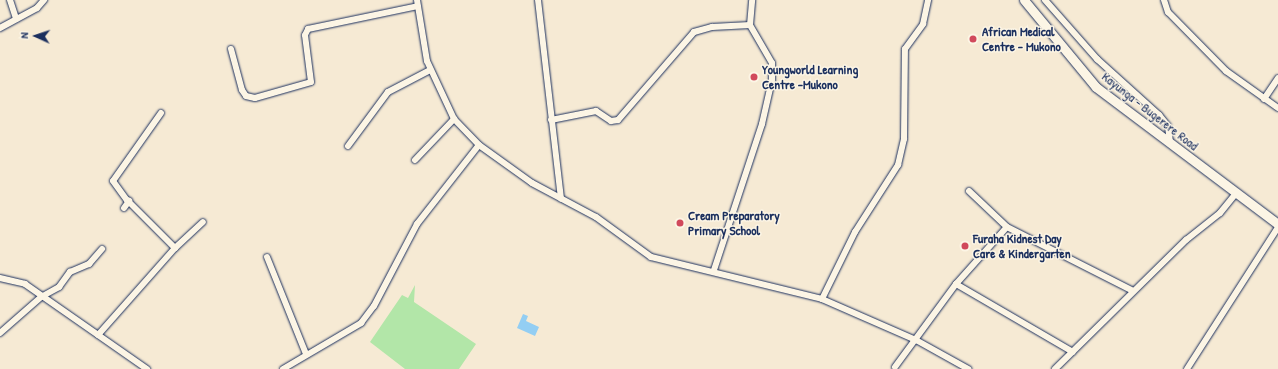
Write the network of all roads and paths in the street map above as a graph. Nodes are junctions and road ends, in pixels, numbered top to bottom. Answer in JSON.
{"nodes":[{"id":1,"x":10,"y":0,"type":"edge"},
{"id":2,"x":44,"y":0,"type":"edge"},
{"id":3,"x":538,"y":0,"type":"edge"},
{"id":4,"x":752,"y":0,"type":"edge"},
{"id":5,"x":928,"y":0,"type":"edge"},
{"id":6,"x":1024,"y":0,"type":"edge"},
{"id":7,"x":1045,"y":0,"type":"edge"},
{"id":8,"x":1164,"y":0,"type":"edge"},
{"id":9,"x":418,"y":3,"type":"edge"},
{"id":10,"x":16,"y":19,"type":"junction"},
{"id":11,"x":750,"y":25,"type":"junction"},
{"id":12,"x":0,"y":28,"type":"edge"},
{"id":13,"x":231,"y":49,"type":"dead end"},
{"id":14,"x":430,"y":70,"type":"junction"},
{"id":15,"x":1278,"y":78,"type":"edge"},
{"id":16,"x":1264,"y":99,"type":"junction"},
{"id":17,"x":1278,"y":108,"type":"edge"},
{"id":18,"x":161,"y":113,"type":"dead end"},
{"id":19,"x":454,"y":119,"type":"junction"},
{"id":20,"x":551,"y":120,"type":"junction"},
{"id":21,"x":1170,"y":142,"type":"junction"},
{"id":22,"x":479,"y":145,"type":"junction"},
{"id":23,"x":348,"y":146,"type":"dead end"},
{"id":24,"x":415,"y":160,"type":"dead end"},
{"id":25,"x":969,"y":191,"type":"dead end"},
{"id":26,"x":1236,"y":193,"type":"junction"},
{"id":27,"x":561,"y":199,"type":"junction"},
{"id":28,"x":129,"y":201,"type":"junction"},
{"id":29,"x":124,"y":208,"type":"dead end"},
{"id":30,"x":203,"y":222,"type":"dead end"},
{"id":31,"x":1278,"y":224,"type":"edge"},
{"id":32,"x":1007,"y":227,"type":"junction"},
{"id":33,"x":1278,"y":227,"type":"edge"},
{"id":34,"x":175,"y":248,"type":"junction"},
{"id":35,"x":102,"y":250,"type":"dead end"},
{"id":36,"x":267,"y":257,"type":"dead end"},
{"id":37,"x":714,"y":270,"type":"junction"},
{"id":38,"x":0,"y":278,"type":"edge"},
{"id":39,"x":956,"y":284,"type":"junction"},
{"id":40,"x":1133,"y":291,"type":"junction"},
{"id":41,"x":41,"y":297,"type":"junction"},
{"id":42,"x":822,"y":299,"type":"junction"},
{"id":43,"x":0,"y":333,"type":"edge"},
{"id":44,"x":98,"y":335,"type":"junction"},
{"id":45,"x":916,"y":340,"type":"junction"},
{"id":46,"x":1073,"y":352,"type":"junction"},
{"id":47,"x":306,"y":354,"type":"junction"},
{"id":48,"x":895,"y":367,"type":"dead end"},
{"id":49,"x":147,"y":369,"type":"edge"},
{"id":50,"x":283,"y":369,"type":"edge"},
{"id":51,"x":968,"y":369,"type":"edge"},
{"id":52,"x":1055,"y":369,"type":"edge"},
{"id":53,"x":1187,"y":369,"type":"edge"}],
"edges":[{"from":1,"to":10,"type":"street"},
{"from":2,"to":10,"type":"street"},
{"from":3,"to":20,"type":"street"},
{"from":4,"to":11,"type":"street"},
{"from":5,"to":42,"type":"street"},
{"from":6,"to":21,"type":"main road","name":"Kayunga - Bugerere Road"},
{"from":7,"to":21,"type":"street"},
{"from":8,"to":16,"type":"street"},
{"from":9,"to":13,"type":"street"},
{"from":9,"to":14,"type":"street"},
{"from":10,"to":12,"type":"street"},
{"from":11,"to":20,"type":"street"},
{"from":11,"to":37,"type":"street"},
{"from":14,"to":19,"type":"street"},
{"from":14,"to":23,"type":"street"},
{"from":15,"to":16,"type":"street"},
{"from":16,"to":17,"type":"street"},
{"from":18,"to":28,"type":"street"},
{"from":19,"to":22,"type":"street"},
{"from":19,"to":24,"type":"street"},
{"from":20,"to":27,"type":"street"},
{"from":21,"to":26,"type":"main road","name":"Kayunga - Bugerere Road"},
{"from":22,"to":27,"type":"street"},
{"from":22,"to":47,"type":"street"},
{"from":25,"to":32,"type":"street"},
{"from":26,"to":31,"type":"main road","name":"Kayunga - Bugerere Road"},
{"from":26,"to":40,"type":"street"},
{"from":27,"to":37,"type":"street"},
{"from":28,"to":29,"type":"street"},
{"from":28,"to":34,"type":"street"},
{"from":30,"to":34,"type":"street"},
{"from":32,"to":39,"type":"street"},
{"from":32,"to":40,"type":"street"},
{"from":33,"to":53,"type":"street"},
{"from":34,"to":44,"type":"street"},
{"from":35,"to":41,"type":"street"},
{"from":36,"to":47,"type":"street"},
{"from":37,"to":42,"type":"street"},
{"from":38,"to":41,"type":"street"},
{"from":39,"to":45,"type":"street"},
{"from":39,"to":46,"type":"street"},
{"from":40,"to":46,"type":"street"},
{"from":41,"to":43,"type":"street"},
{"from":41,"to":44,"type":"street"},
{"from":42,"to":45,"type":"street"},
{"from":44,"to":49,"type":"street"},
{"from":45,"to":48,"type":"street"},
{"from":45,"to":51,"type":"street"},
{"from":46,"to":52,"type":"street"},
{"from":47,"to":50,"type":"street"}]}
